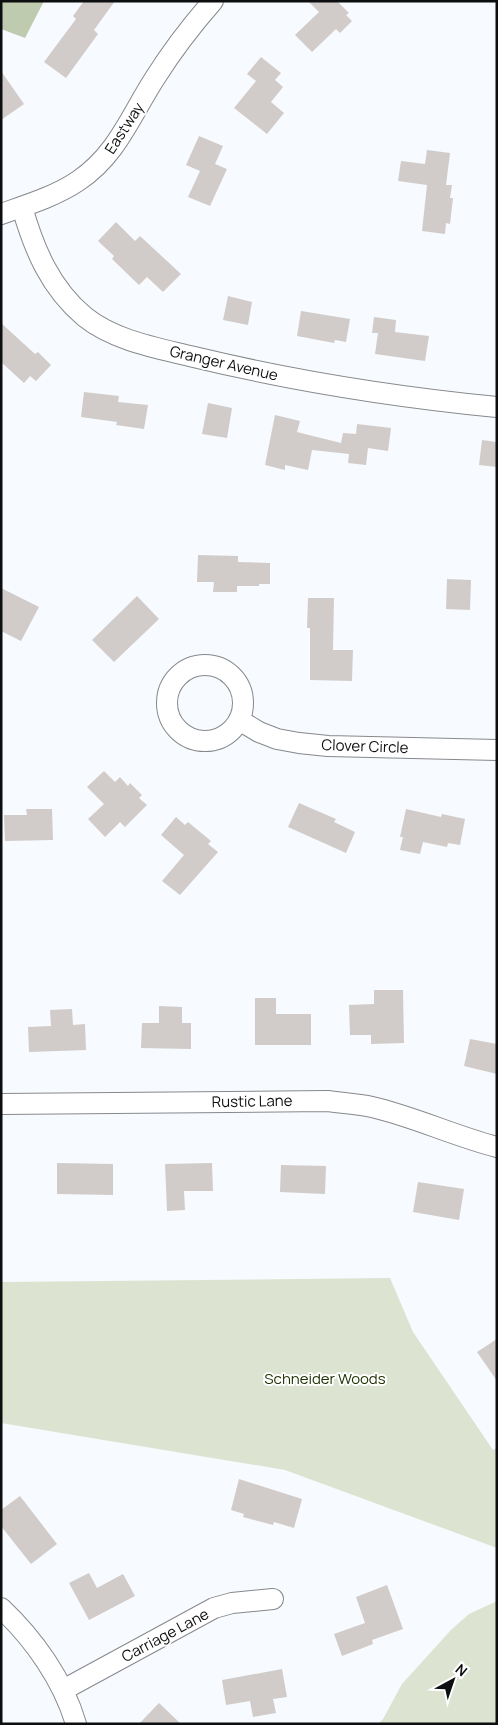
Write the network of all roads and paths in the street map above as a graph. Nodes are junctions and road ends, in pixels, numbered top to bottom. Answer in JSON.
{"nodes":[{"id":1,"x":213,"y":1,"type":"edge"},
{"id":2,"x":22,"y":207,"type":"junction"},
{"id":3,"x":1,"y":214,"type":"edge"},
{"id":4,"x":497,"y":407,"type":"edge"},
{"id":5,"x":239,"y":720,"type":"dead end"},
{"id":6,"x":497,"y":750,"type":"edge"},
{"id":7,"x":1,"y":1104,"type":"edge"},
{"id":8,"x":497,"y":1147,"type":"edge"},
{"id":9,"x":273,"y":1599,"type":"dead end"},
{"id":10,"x":1,"y":1608,"type":"edge"},
{"id":11,"x":62,"y":1690,"type":"junction"},
{"id":12,"x":76,"y":1724,"type":"edge"}],
"edges":[{"from":1,"to":2,"type":"street","name":"Eastway"},
{"from":2,"to":3,"type":"street","name":"Eastway"},
{"from":2,"to":4,"type":"street","name":"Granger Avenue"},
{"from":5,"to":6,"type":"street","name":"Clover Circle"},
{"from":7,"to":8,"type":"street","name":"Rustic Lane"},
{"from":9,"to":11,"type":"street","name":"Carriage Lane"},
{"from":10,"to":11,"type":"street"},
{"from":11,"to":12,"type":"street"}]}
